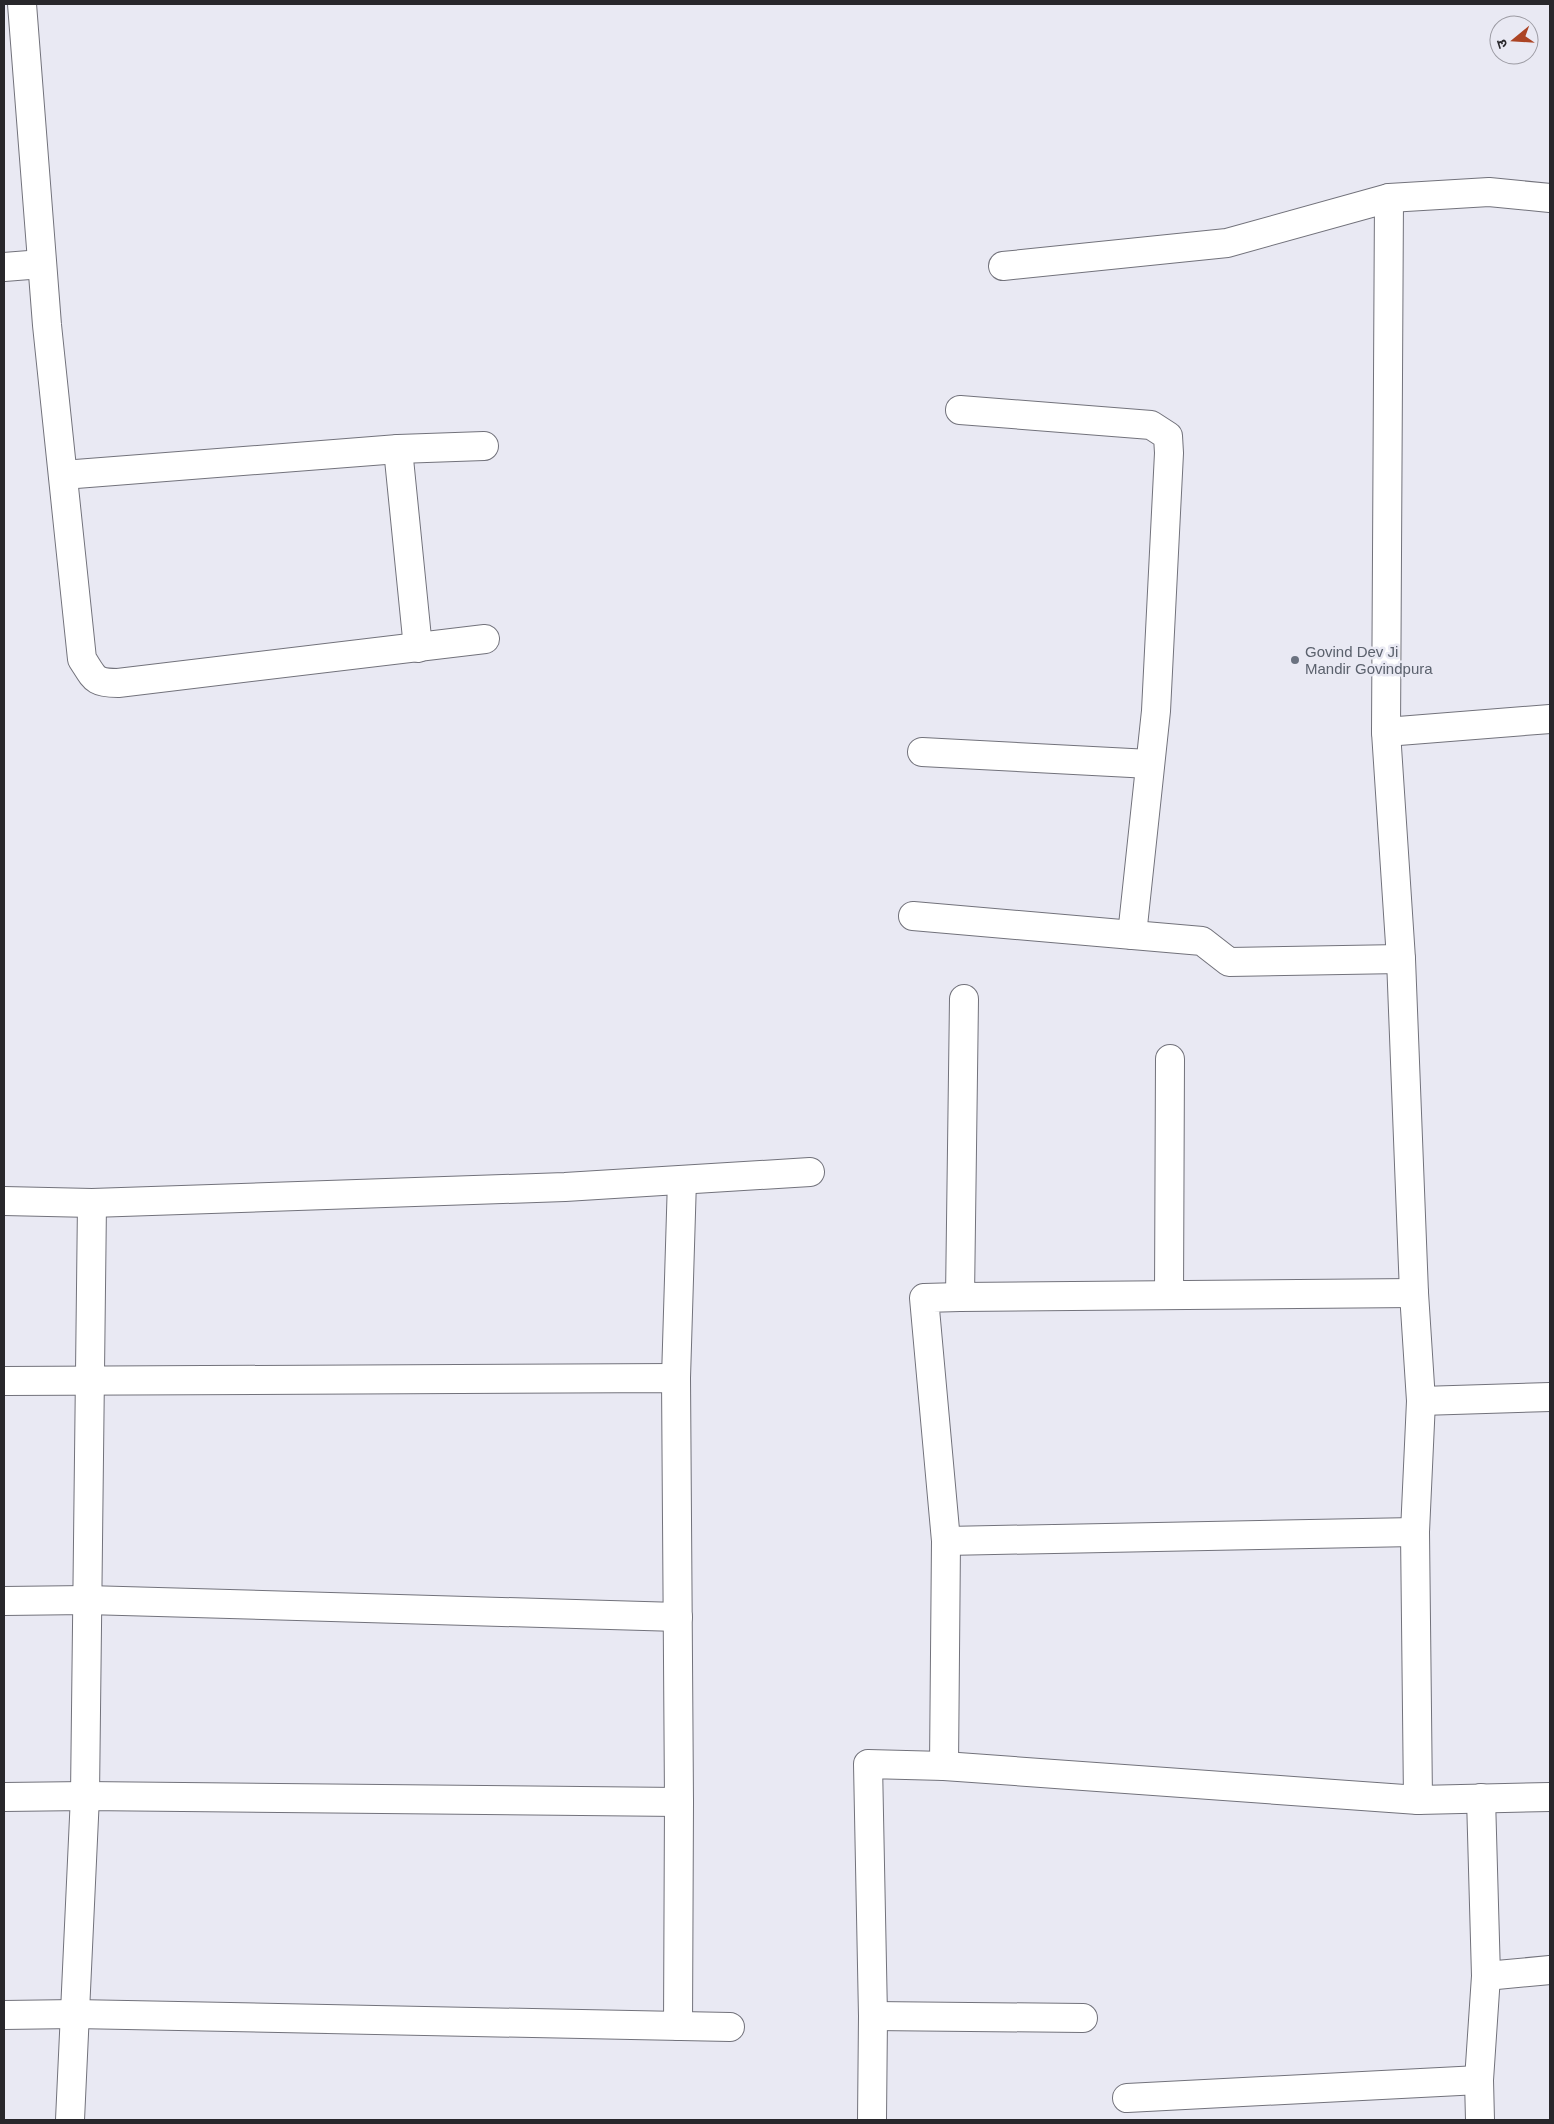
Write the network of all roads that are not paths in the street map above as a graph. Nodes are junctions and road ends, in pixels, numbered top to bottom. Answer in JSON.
{"nodes":[{"id":1,"x":22,"y":4,"type":"edge"},
{"id":2,"x":15,"y":52,"type":"edge"},
{"id":3,"x":1389,"y":198,"type":"junction"},
{"id":4,"x":1550,"y":198,"type":"edge"},
{"id":5,"x":42,"y":264,"type":"junction"},
{"id":6,"x":1003,"y":266,"type":"dead end"},
{"id":7,"x":4,"y":267,"type":"edge"},
{"id":8,"x":960,"y":410,"type":"dead end"},
{"id":9,"x":484,"y":446,"type":"dead end"},
{"id":10,"x":398,"y":449,"type":"junction"},
{"id":11,"x":63,"y":475,"type":"junction"},
{"id":12,"x":485,"y":639,"type":"dead end"},
{"id":13,"x":418,"y":648,"type":"junction"},
{"id":14,"x":1550,"y":719,"type":"edge"},
{"id":15,"x":1386,"y":732,"type":"junction"},
{"id":16,"x":922,"y":752,"type":"dead end"},
{"id":17,"x":1150,"y":764,"type":"junction"},
{"id":18,"x":913,"y":916,"type":"dead end"},
{"id":19,"x":1132,"y":935,"type":"junction"},
{"id":20,"x":1401,"y":959,"type":"junction"},
{"id":21,"x":964,"y":999,"type":"dead end"},
{"id":22,"x":1170,"y":1060,"type":"dead end"},
{"id":23,"x":810,"y":1172,"type":"dead end"},
{"id":24,"x":682,"y":1180,"type":"junction"},
{"id":25,"x":4,"y":1200,"type":"edge"},
{"id":26,"x":92,"y":1203,"type":"junction"},
{"id":27,"x":1414,"y":1293,"type":"junction"},
{"id":28,"x":1169,"y":1295,"type":"junction"},
{"id":29,"x":960,"y":1297,"type":"junction"},
{"id":30,"x":676,"y":1378,"type":"junction"},
{"id":31,"x":90,"y":1380,"type":"junction"},
{"id":32,"x":4,"y":1381,"type":"edge"},
{"id":33,"x":1550,"y":1397,"type":"edge"},
{"id":34,"x":1422,"y":1400,"type":"junction"},
{"id":35,"x":1415,"y":1532,"type":"junction"},
{"id":36,"x":946,"y":1540,"type":"junction"},
{"id":37,"x":4,"y":1600,"type":"edge"},
{"id":38,"x":87,"y":1600,"type":"junction"},
{"id":39,"x":678,"y":1617,"type":"junction"},
{"id":40,"x":944,"y":1766,"type":"junction"},
{"id":41,"x":84,"y":1796,"type":"junction"},
{"id":42,"x":4,"y":1797,"type":"edge"},
{"id":43,"x":1550,"y":1797,"type":"edge"},
{"id":44,"x":1481,"y":1798,"type":"junction"},
{"id":45,"x":1418,"y":1800,"type":"junction"},
{"id":46,"x":679,"y":1802,"type":"junction"},
{"id":47,"x":1550,"y":1970,"type":"edge"},
{"id":48,"x":1486,"y":1976,"type":"junction"},
{"id":49,"x":75,"y":2014,"type":"junction"},
{"id":50,"x":4,"y":2015,"type":"edge"},
{"id":51,"x":873,"y":2016,"type":"junction"},
{"id":52,"x":1083,"y":2018,"type":"dead end"},
{"id":53,"x":678,"y":2026,"type":"junction"},
{"id":54,"x":730,"y":2027,"type":"dead end"},
{"id":55,"x":1479,"y":2080,"type":"junction"},
{"id":56,"x":1127,"y":2098,"type":"dead end"},
{"id":57,"x":70,"y":2120,"type":"edge"},
{"id":58,"x":872,"y":2120,"type":"edge"},
{"id":59,"x":1480,"y":2120,"type":"edge"}],
"edges":[{"from":1,"to":2,"type":"street"},
{"from":2,"to":5,"type":"street"},
{"from":3,"to":4,"type":"street"},
{"from":3,"to":6,"type":"street"},
{"from":3,"to":15,"type":"street"},
{"from":5,"to":7,"type":"street"},
{"from":5,"to":11,"type":"street"},
{"from":8,"to":17,"type":"street"},
{"from":9,"to":10,"type":"street"},
{"from":10,"to":11,"type":"street"},
{"from":10,"to":13,"type":"street"},
{"from":11,"to":13,"type":"street"},
{"from":12,"to":13,"type":"street"},
{"from":14,"to":15,"type":"street"},
{"from":15,"to":20,"type":"street"},
{"from":16,"to":17,"type":"street"},
{"from":17,"to":19,"type":"street"},
{"from":18,"to":19,"type":"street"},
{"from":19,"to":20,"type":"street"},
{"from":20,"to":27,"type":"street"},
{"from":21,"to":29,"type":"street"},
{"from":22,"to":28,"type":"street"},
{"from":23,"to":24,"type":"street"},
{"from":24,"to":26,"type":"street"},
{"from":24,"to":30,"type":"street"},
{"from":25,"to":26,"type":"street"},
{"from":26,"to":31,"type":"street"},
{"from":27,"to":28,"type":"street"},
{"from":27,"to":34,"type":"street"},
{"from":28,"to":29,"type":"street"},
{"from":29,"to":36,"type":"street"},
{"from":30,"to":31,"type":"street"},
{"from":30,"to":39,"type":"street"},
{"from":31,"to":32,"type":"street"},
{"from":31,"to":38,"type":"street"},
{"from":33,"to":34,"type":"street"},
{"from":34,"to":35,"type":"street"},
{"from":35,"to":36,"type":"street"},
{"from":35,"to":45,"type":"street"},
{"from":36,"to":40,"type":"street"},
{"from":37,"to":38,"type":"street"},
{"from":38,"to":39,"type":"street"},
{"from":38,"to":41,"type":"street"},
{"from":39,"to":46,"type":"street"},
{"from":40,"to":45,"type":"street"},
{"from":40,"to":51,"type":"street"},
{"from":41,"to":42,"type":"street"},
{"from":41,"to":46,"type":"street"},
{"from":41,"to":49,"type":"street"},
{"from":43,"to":44,"type":"street"},
{"from":44,"to":45,"type":"street"},
{"from":44,"to":48,"type":"street"},
{"from":46,"to":53,"type":"street"},
{"from":47,"to":48,"type":"street"},
{"from":48,"to":55,"type":"street"},
{"from":49,"to":50,"type":"street"},
{"from":49,"to":53,"type":"street"},
{"from":49,"to":57,"type":"street"},
{"from":51,"to":52,"type":"street"},
{"from":51,"to":58,"type":"street"},
{"from":53,"to":54,"type":"street"},
{"from":55,"to":56,"type":"street"},
{"from":55,"to":59,"type":"street"}]}
